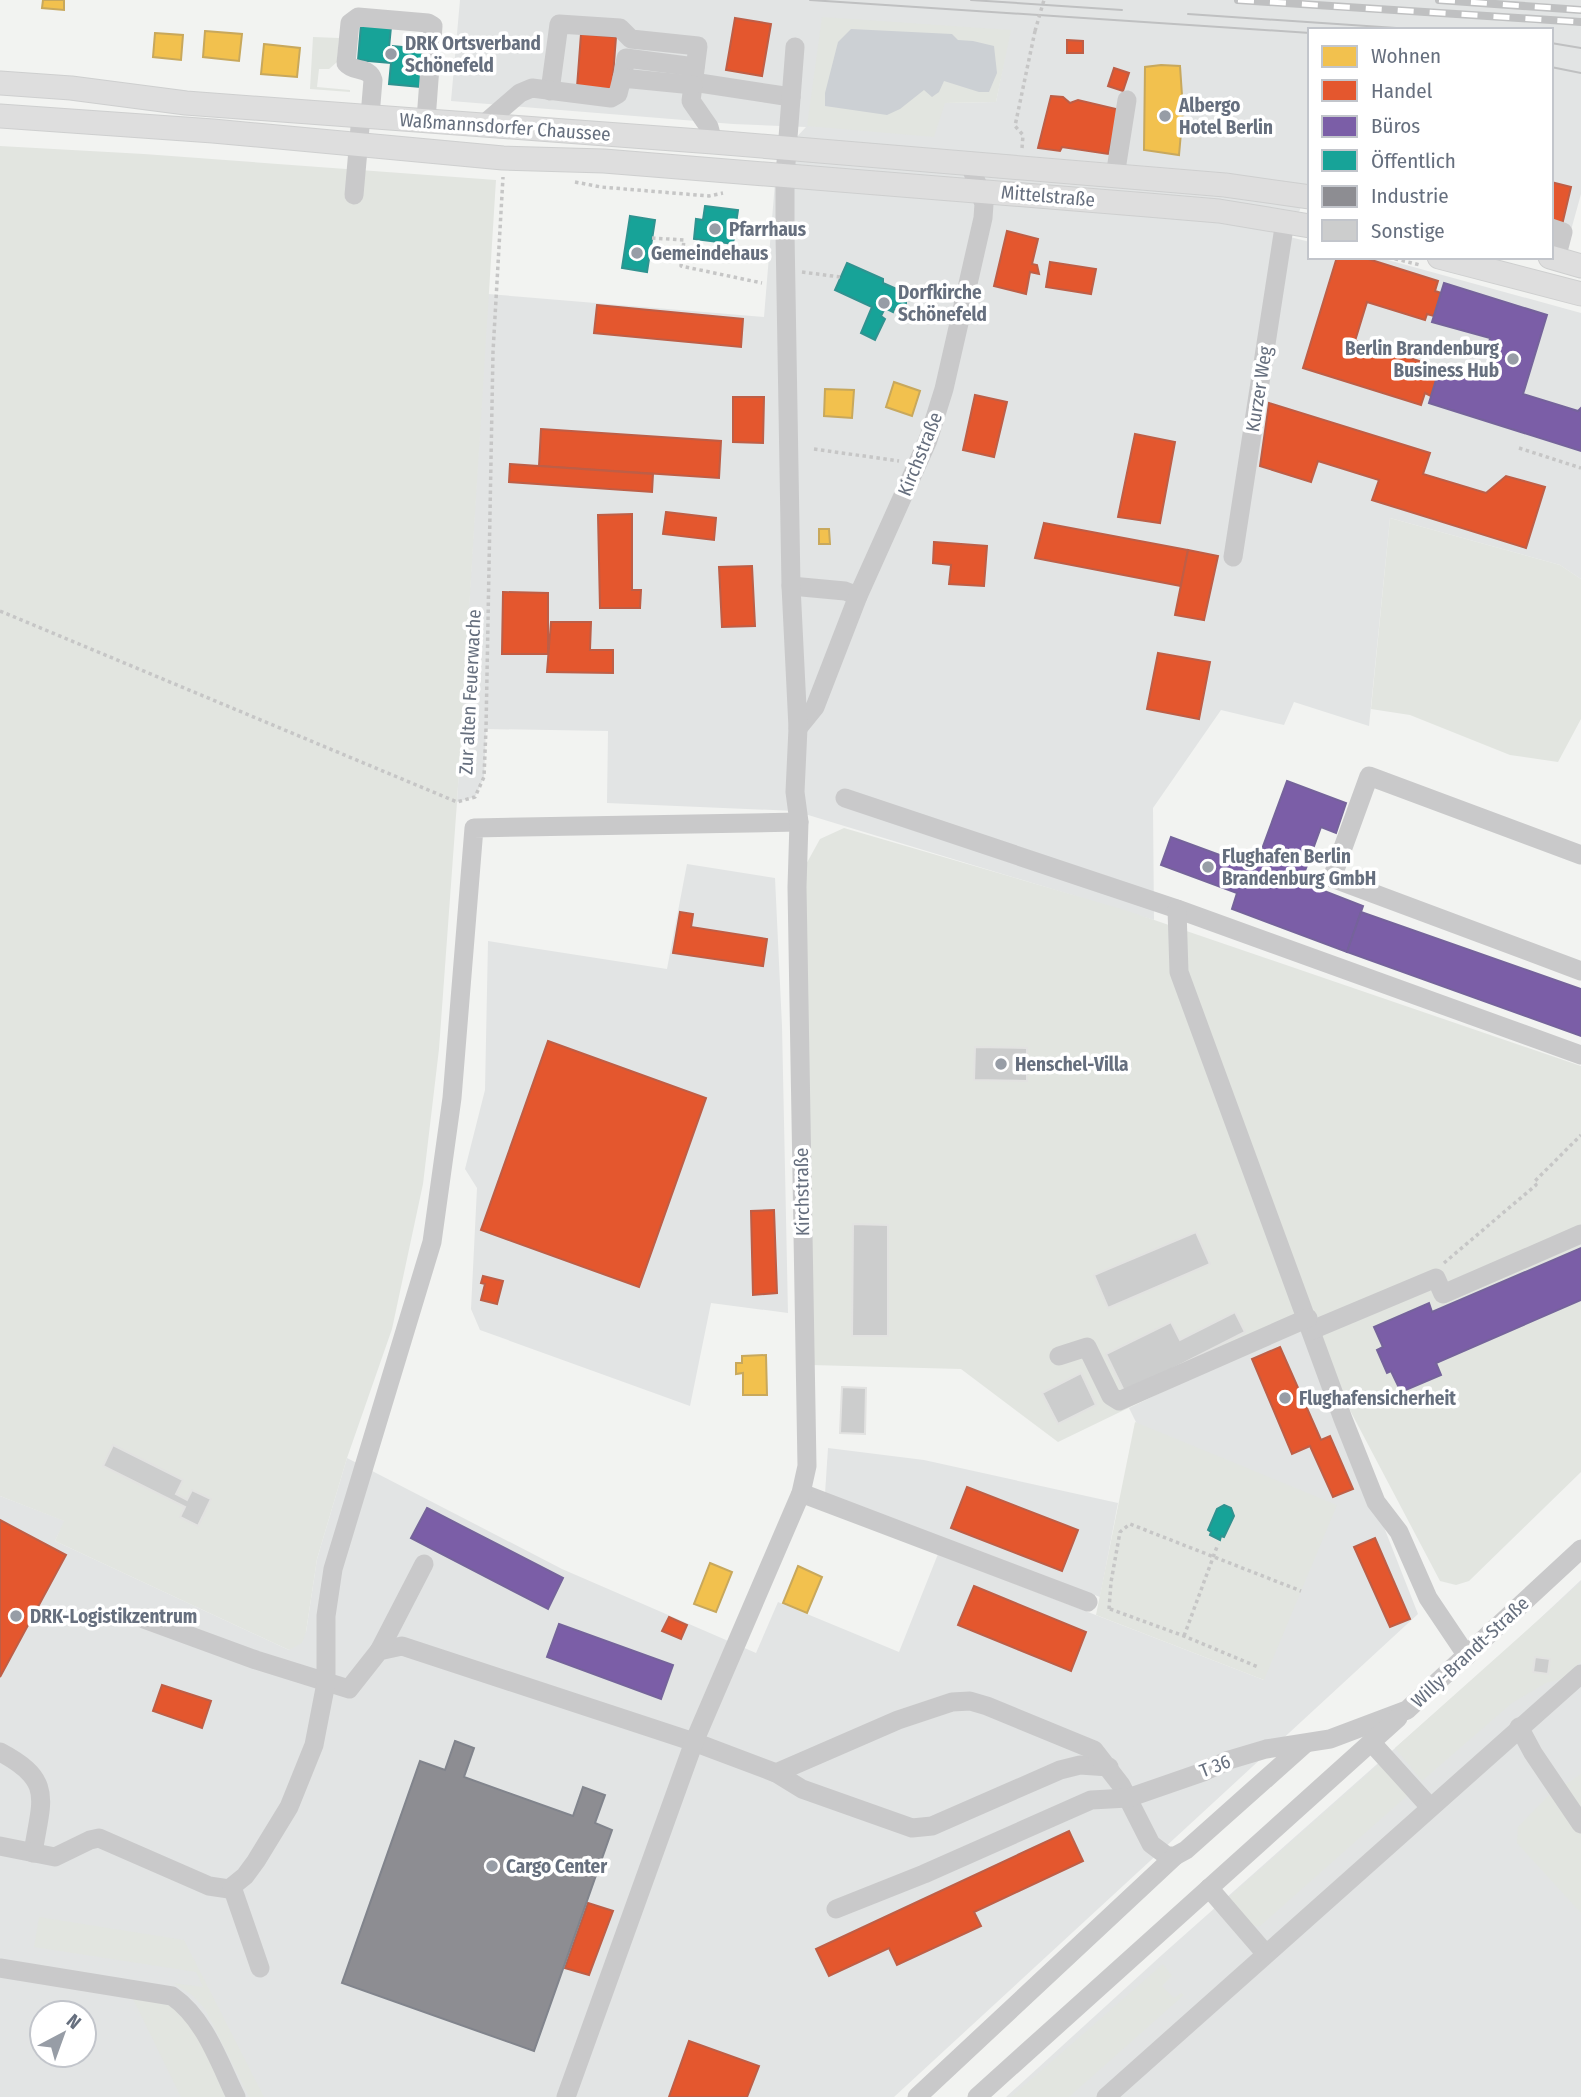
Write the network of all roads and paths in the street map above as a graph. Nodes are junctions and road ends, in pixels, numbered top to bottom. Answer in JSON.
{"nodes":[{"id":1,"x":1044,"y":0,"type":"edge"},
{"id":2,"x":795,"y":47,"type":"dead end"},
{"id":3,"x":694,"y":78,"type":"junction"},
{"id":4,"x":0,"y":83,"type":"edge"},
{"id":5,"x":550,"y":90,"type":"junction"},
{"id":6,"x":791,"y":97,"type":"junction"},
{"id":7,"x":1127,"y":100,"type":"dead end"},
{"id":8,"x":0,"y":116,"type":"edge"},
{"id":9,"x":366,"y":116,"type":"junction"},
{"id":10,"x":426,"y":120,"type":"junction"},
{"id":11,"x":483,"y":125,"type":"junction"},
{"id":12,"x":713,"y":142,"type":"junction"},
{"id":13,"x":359,"y":145,"type":"junction"},
{"id":14,"x":787,"y":149,"type":"junction"},
{"id":15,"x":503,"y":158,"type":"junction"},
{"id":16,"x":1016,"y":160,"type":"junction"},
{"id":17,"x":970,"y":164,"type":"junction"},
{"id":18,"x":785,"y":176,"type":"junction"},
{"id":19,"x":1115,"y":176,"type":"junction"},
{"id":20,"x":979,"y":191,"type":"junction"},
{"id":21,"x":354,"y":195,"type":"dead end"},
{"id":22,"x":1308,"y":197,"type":"edge"},
{"id":23,"x":1286,"y":221,"type":"junction"},
{"id":24,"x":1308,"y":226,"type":"edge"},
{"id":25,"x":1553,"y":229,"type":"edge"},
{"id":26,"x":652,"y":238,"type":"dead end"},
{"id":27,"x":1553,"y":258,"type":"edge"},
{"id":28,"x":1449,"y":259,"type":"edge"},
{"id":29,"x":1581,"y":266,"type":"edge"},
{"id":30,"x":786,"y":273,"type":"junction"},
{"id":31,"x":840,"y":277,"type":"dead end"},
{"id":32,"x":762,"y":283,"type":"dead end"},
{"id":33,"x":1581,"y":294,"type":"edge"},
{"id":34,"x":814,"y":449,"type":"dead end"},
{"id":35,"x":1520,"y":449,"type":"dead end"},
{"id":36,"x":905,"y":453,"type":"dead end"},
{"id":37,"x":1581,"y":468,"type":"edge"},
{"id":38,"x":1233,"y":557,"type":"dead end"},
{"id":39,"x":791,"y":586,"type":"junction"},
{"id":40,"x":858,"y":596,"type":"junction"},
{"id":41,"x":0,"y":611,"type":"edge"},
{"id":42,"x":798,"y":728,"type":"junction"},
{"id":43,"x":845,"y":798,"type":"dead end"},
{"id":44,"x":799,"y":822,"type":"junction"},
{"id":45,"x":1581,"y":855,"type":"edge"},
{"id":46,"x":1177,"y":909,"type":"junction"},
{"id":47,"x":1581,"y":971,"type":"edge"},
{"id":48,"x":1581,"y":1055,"type":"edge"},
{"id":49,"x":1581,"y":1135,"type":"edge"},
{"id":50,"x":1581,"y":1234,"type":"edge"},
{"id":51,"x":1436,"y":1278,"type":"junction"},
{"id":52,"x":1310,"y":1324,"type":"junction"},
{"id":53,"x":1059,"y":1356,"type":"dead end"},
{"id":54,"x":801,"y":1493,"type":"junction"},
{"id":55,"x":1218,"y":1544,"type":"dead end"},
{"id":56,"x":1581,"y":1549,"type":"edge"},
{"id":57,"x":1214,"y":1556,"type":"junction"},
{"id":58,"x":424,"y":1564,"type":"dead end"},
{"id":59,"x":1301,"y":1591,"type":"dead end"},
{"id":60,"x":1088,"y":1602,"type":"joint"},
{"id":61,"x":1109,"y":1609,"type":"junction"},
{"id":62,"x":144,"y":1619,"type":"dead end"},
{"id":63,"x":1184,"y":1636,"type":"junction"},
{"id":64,"x":379,"y":1651,"type":"junction"},
{"id":65,"x":1467,"y":1656,"type":"junction"},
{"id":66,"x":1258,"y":1667,"type":"dead end"},
{"id":67,"x":1581,"y":1674,"type":"edge"},
{"id":68,"x":326,"y":1683,"type":"junction"},
{"id":69,"x":1407,"y":1710,"type":"junction"},
{"id":70,"x":1519,"y":1727,"type":"junction"},
{"id":71,"x":694,"y":1742,"type":"junction"},
{"id":72,"x":1371,"y":1742,"type":"junction"},
{"id":73,"x":1305,"y":1744,"type":"junction"},
{"id":74,"x":0,"y":1752,"type":"edge"},
{"id":75,"x":1109,"y":1767,"type":"junction"},
{"id":76,"x":775,"y":1773,"type":"junction"},
{"id":77,"x":1128,"y":1798,"type":"junction"},
{"id":78,"x":1430,"y":1807,"type":"junction"},
{"id":79,"x":1581,"y":1824,"type":"edge"},
{"id":80,"x":0,"y":1846,"type":"edge"},
{"id":81,"x":33,"y":1853,"type":"junction"},
{"id":82,"x":1175,"y":1856,"type":"junction"},
{"id":83,"x":232,"y":1887,"type":"junction"},
{"id":84,"x":1209,"y":1888,"type":"junction"},
{"id":85,"x":836,"y":1909,"type":"dead end"},
{"id":86,"x":1266,"y":1954,"type":"junction"},
{"id":87,"x":0,"y":1968,"type":"edge"},
{"id":88,"x":260,"y":1968,"type":"dead end"},
{"id":89,"x":236,"y":2097,"type":"edge"},
{"id":90,"x":566,"y":2097,"type":"edge"},
{"id":91,"x":917,"y":2097,"type":"edge"},
{"id":92,"x":977,"y":2097,"type":"edge"},
{"id":93,"x":1106,"y":2097,"type":"edge"}],
"edges":[{"from":1,"to":16,"type":"path","bridge":true},
{"from":2,"to":6,"type":"street","name":"Kirchstraße"},
{"from":3,"to":5,"type":"street"},
{"from":3,"to":5,"type":"street"},
{"from":3,"to":6,"type":"street"},
{"from":3,"to":12,"type":"street"},
{"from":4,"to":9,"type":"main road","name":"Waßmannsdorfer Chaussee"},
{"from":5,"to":11,"type":"street"},
{"from":6,"to":14,"type":"street","name":"Kirchstraße"},
{"from":7,"to":19,"type":"street"},
{"from":8,"to":13,"type":"main road","name":"Waßmannsdorfer Chaussee"},
{"from":9,"to":10,"type":"main road","name":"Waßmannsdorfer Chaussee"},
{"from":9,"to":10,"type":"street"},
{"from":9,"to":13,"type":"street"},
{"from":10,"to":11,"type":"main road","name":"Waßmannsdorfer Chaussee"},
{"from":11,"to":12,"type":"main road","name":"Waßmannsdorfer Chaussee"},
{"from":12,"to":14,"type":"main road","name":"Waßmannsdorfer Chaussee"},
{"from":13,"to":15,"type":"main road","name":"Waßmannsdorfer Chaussee"},
{"from":13,"to":21,"type":"street"},
{"from":14,"to":17,"type":"main road","name":"Waßmannsdorfer Chaussee"},
{"from":14,"to":18,"type":"street","name":"Kirchstraße"},
{"from":15,"to":18,"type":"main road","name":"Waßmannsdorfer Chaussee"},
{"from":15,"to":41,"type":"path","name":"Zur alten Feuerwache"},
{"from":16,"to":17,"type":"main road","name":"Waßmannsdorfer Chaussee"},
{"from":16,"to":19,"type":"main road","name":"Mittelstraße"},
{"from":17,"to":20,"type":"street","name":"Kirchstraße"},
{"from":18,"to":20,"type":"main road","name":"Mittelstraße"},
{"from":18,"to":30,"type":"street","name":"Kirchstraße"},
{"from":19,"to":22,"type":"main road","name":"Mittelstraße"},
{"from":20,"to":23,"type":"main road","name":"Mittelstraße"},
{"from":20,"to":40,"type":"street","name":"Kirchstraße"},
{"from":23,"to":24,"type":"main road","name":"Mittelstraße"},
{"from":23,"to":38,"type":"street","name":"Kurzer Weg"},
{"from":25,"to":27,"type":"street"},
{"from":26,"to":32,"type":"path"},
{"from":27,"to":29,"type":"main road"},
{"from":28,"to":33,"type":"main road"},
{"from":30,"to":31,"type":"path"},
{"from":30,"to":39,"type":"street","name":"Kirchstraße"},
{"from":34,"to":36,"type":"path"},
{"from":35,"to":37,"type":"path"},
{"from":39,"to":40,"type":"street"},
{"from":39,"to":42,"type":"street","name":"Kirchstraße"},
{"from":40,"to":42,"type":"street","name":"Kirchstraße"},
{"from":42,"to":44,"type":"street","name":"Kirchstraße"},
{"from":43,"to":46,"type":"street"},
{"from":44,"to":54,"type":"street","name":"Kirchstraße"},
{"from":44,"to":68,"type":"street"},
{"from":45,"to":47,"type":"street"},
{"from":46,"to":48,"type":"street"},
{"from":46,"to":52,"type":"street"},
{"from":49,"to":51,"type":"path"},
{"from":50,"to":51,"type":"street"},
{"from":51,"to":52,"type":"street"},
{"from":52,"to":53,"type":"street"},
{"from":52,"to":65,"type":"street"},
{"from":54,"to":60,"type":"street"},
{"from":54,"to":71,"type":"street","name":"Kirchstraße"},
{"from":55,"to":57,"type":"path"},
{"from":56,"to":65,"type":"street","name":"Willy-Brandt-Straße"},
{"from":57,"to":59,"type":"path"},
{"from":57,"to":61,"type":"path"},
{"from":57,"to":63,"type":"path"},
{"from":58,"to":64,"type":"street"},
{"from":60,"to":61,"type":"path"},
{"from":61,"to":63,"type":"path"},
{"from":62,"to":68,"type":"street"},
{"from":63,"to":66,"type":"path"},
{"from":64,"to":68,"type":"street"},
{"from":64,"to":71,"type":"street"},
{"from":65,"to":69,"type":"street","name":"Willy-Brandt-Straße"},
{"from":67,"to":70,"type":"street"},
{"from":68,"to":83,"type":"street"},
{"from":69,"to":72,"type":"street"},
{"from":69,"to":73,"type":"street","name":"Willy-Brandt-Straße"},
{"from":70,"to":78,"type":"street"},
{"from":70,"to":79,"type":"street"},
{"from":71,"to":76,"type":"street"},
{"from":71,"to":90,"type":"street","name":"Kirchstraße"},
{"from":72,"to":78,"type":"street"},
{"from":72,"to":84,"type":"street"},
{"from":73,"to":77,"type":"street","name":"T 36"},
{"from":73,"to":82,"type":"street"},
{"from":74,"to":81,"type":"street"},
{"from":75,"to":76,"type":"street"},
{"from":75,"to":76,"type":"street"},
{"from":75,"to":77,"type":"street"},
{"from":77,"to":82,"type":"street"},
{"from":77,"to":85,"type":"street","name":"T 36"},
{"from":78,"to":86,"type":"street"},
{"from":80,"to":81,"type":"street"},
{"from":81,"to":83,"type":"street"},
{"from":82,"to":91,"type":"street"},
{"from":83,"to":88,"type":"street"},
{"from":84,"to":86,"type":"street"},
{"from":84,"to":92,"type":"street"},
{"from":86,"to":93,"type":"street"},
{"from":87,"to":89,"type":"street"}]}
